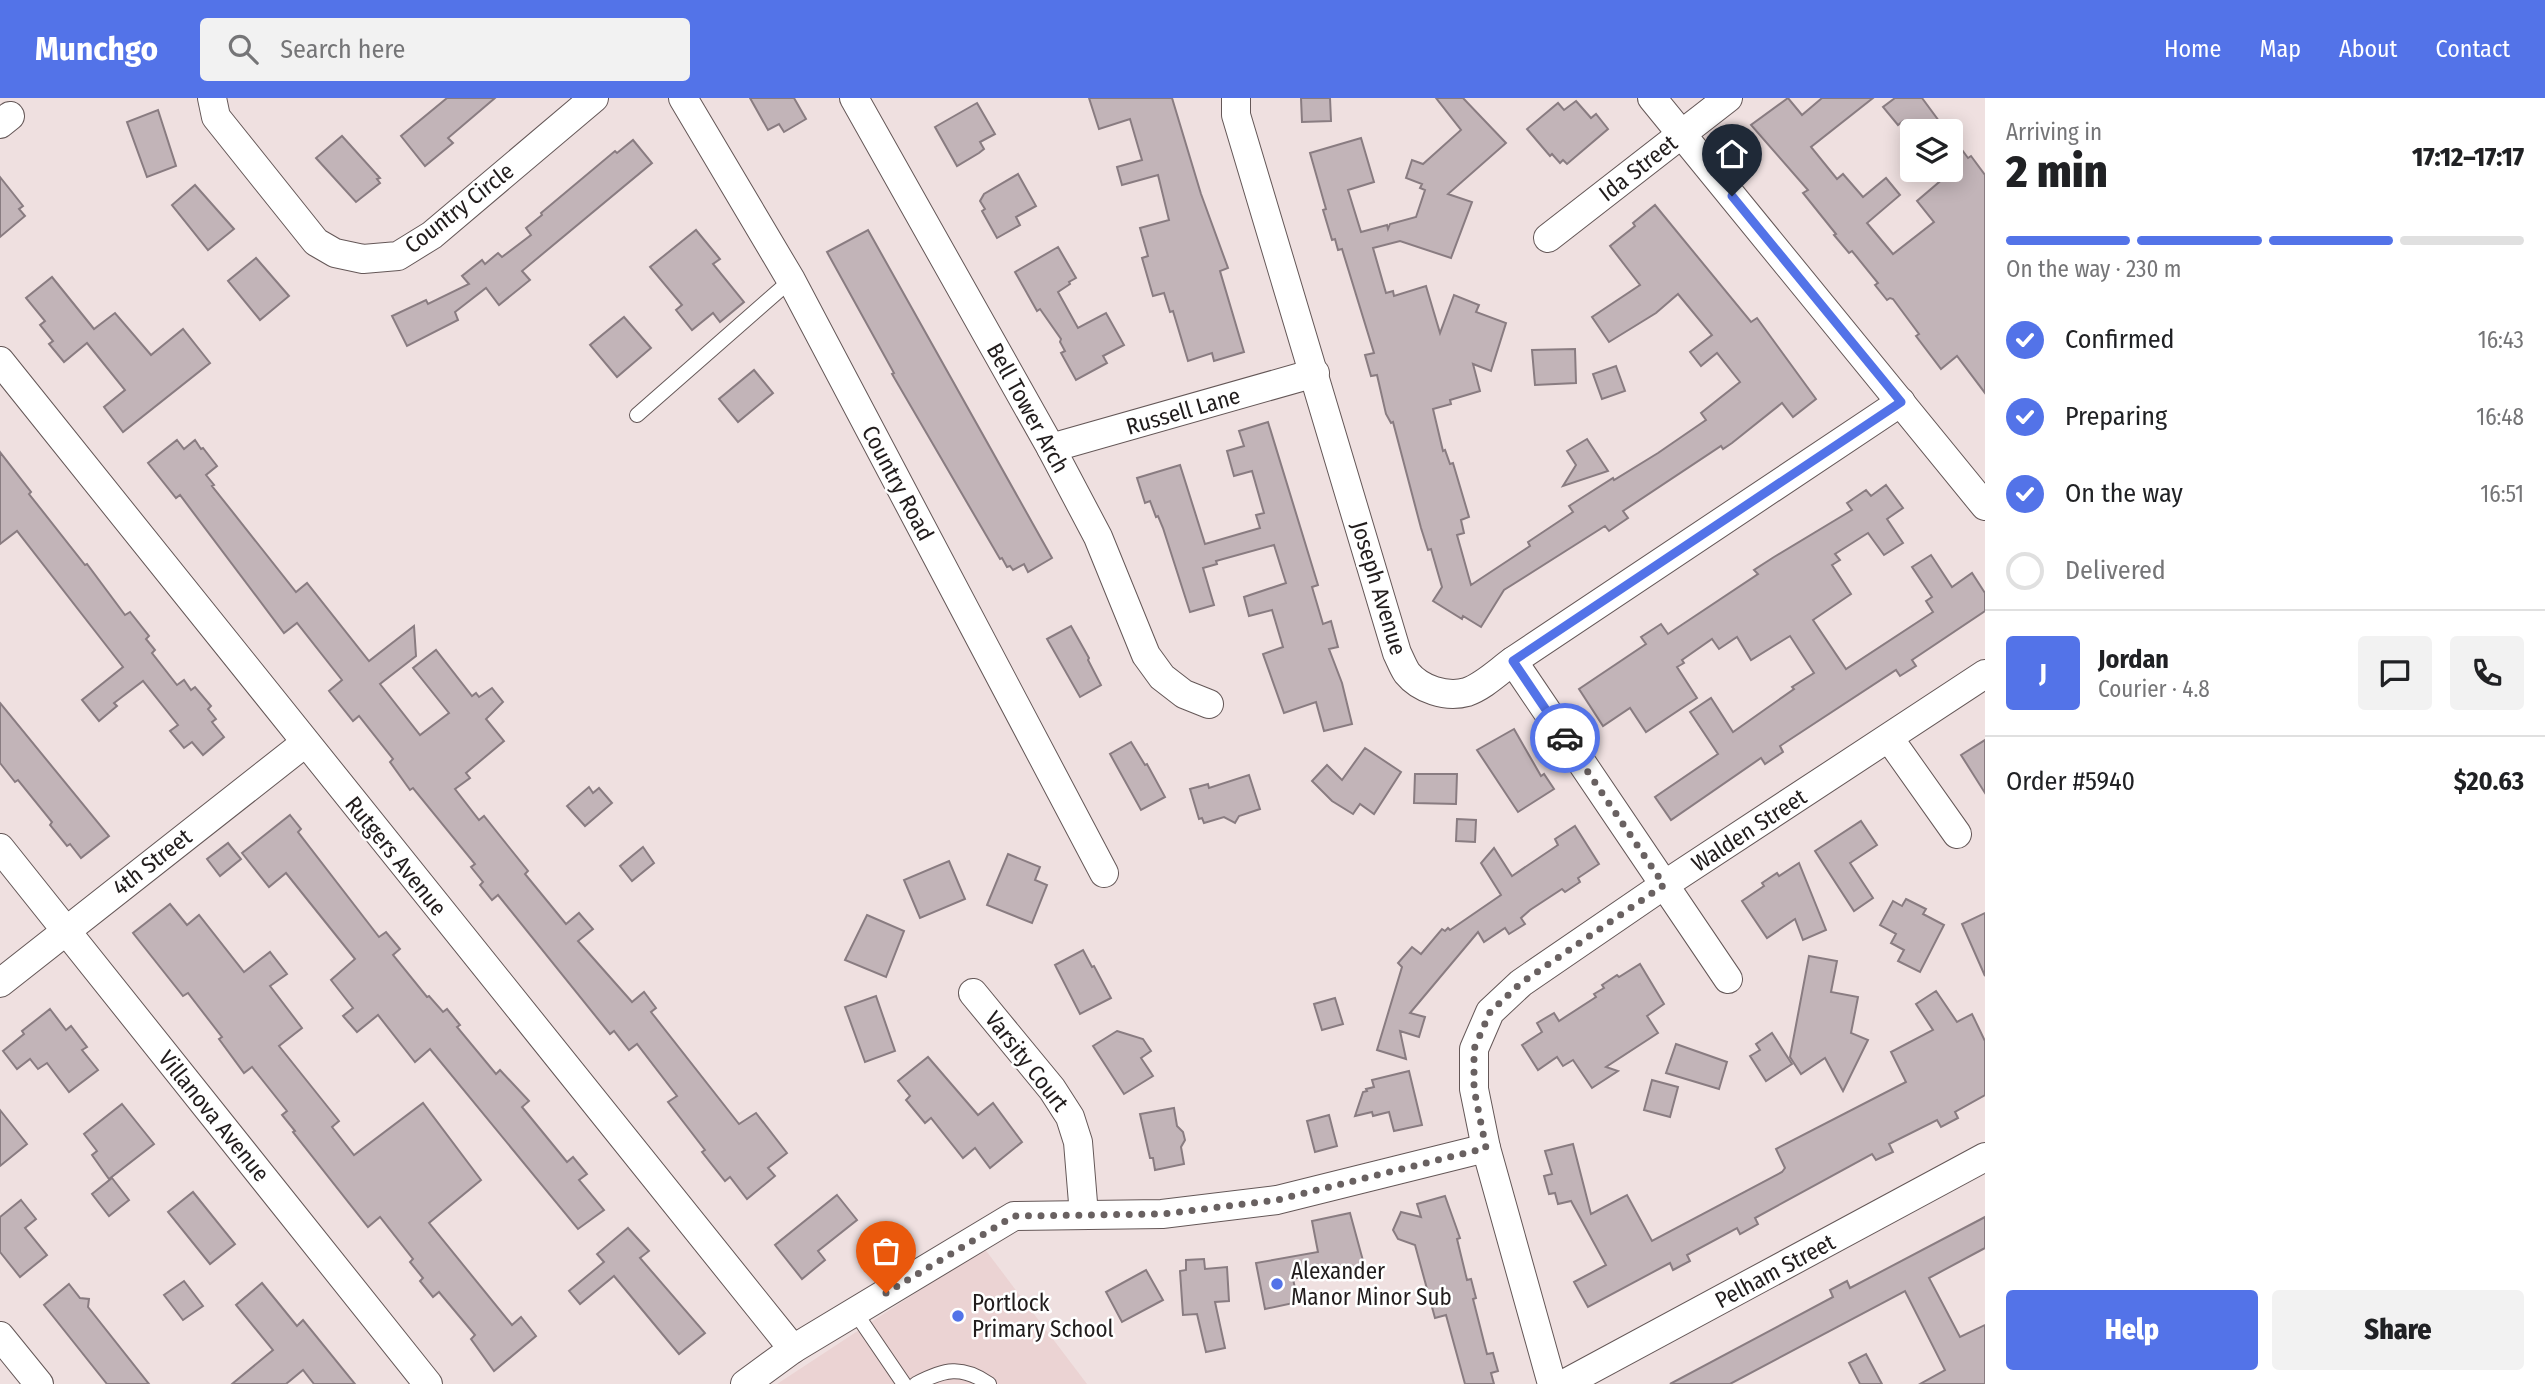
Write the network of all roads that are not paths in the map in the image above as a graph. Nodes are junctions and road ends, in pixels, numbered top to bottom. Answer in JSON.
{"nodes":[{"id":1,"x":212,"y":98,"type":"edge"},
{"id":2,"x":594,"y":98,"type":"edge"},
{"id":3,"x":683,"y":98,"type":"edge"},
{"id":4,"x":854,"y":98,"type":"edge"},
{"id":5,"x":1236,"y":98,"type":"edge"},
{"id":6,"x":1652,"y":98,"type":"edge"},
{"id":7,"x":1728,"y":98,"type":"edge"},
{"id":8,"x":1681,"y":135,"type":"junction"},
{"id":9,"x":1548,"y":238,"type":"dead end"},
{"id":10,"x":791,"y":280,"type":"junction"},
{"id":11,"x":0,"y":361,"type":"edge"},
{"id":12,"x":1315,"y":373,"type":"junction"},
{"id":13,"x":1901,"y":402,"type":"junction"},
{"id":14,"x":637,"y":415,"type":"dead end"},
{"id":15,"x":1051,"y":448,"type":"junction"},
{"id":16,"x":1985,"y":506,"type":"edge"},
{"id":17,"x":1513,"y":661,"type":"junction"},
{"id":18,"x":1985,"y":674,"type":"edge"},
{"id":19,"x":1209,"y":704,"type":"dead end"},
{"id":20,"x":1889,"y":738,"type":"junction"},
{"id":21,"x":304,"y":743,"type":"junction"},
{"id":22,"x":1957,"y":834,"type":"dead end"},
{"id":23,"x":0,"y":848,"type":"edge"},
{"id":24,"x":1104,"y":873,"type":"dead end"},
{"id":25,"x":1664,"y":885,"type":"junction"},
{"id":26,"x":66,"y":929,"type":"junction"},
{"id":27,"x":1728,"y":979,"type":"dead end"},
{"id":28,"x":0,"y":983,"type":"edge"},
{"id":29,"x":973,"y":993,"type":"dead end"},
{"id":30,"x":1486,"y":1148,"type":"junction"},
{"id":31,"x":1985,"y":1157,"type":"edge"},
{"id":32,"x":1084,"y":1215,"type":"junction"},
{"id":33,"x":855,"y":1312,"type":"junction"},
{"id":34,"x":0,"y":1336,"type":"edge"},
{"id":35,"x":793,"y":1349,"type":"junction"},
{"id":36,"x":39,"y":1384,"type":"edge"},
{"id":37,"x":428,"y":1384,"type":"edge"},
{"id":38,"x":745,"y":1384,"type":"edge"},
{"id":39,"x":904,"y":1384,"type":"edge"},
{"id":40,"x":916,"y":1384,"type":"edge"},
{"id":41,"x":989,"y":1384,"type":"edge"},
{"id":42,"x":1552,"y":1384,"type":"edge"},
{"id":43,"x":1564,"y":1384,"type":"edge"}],
"edges":[{"from":1,"to":2,"type":"street","name":"Country Circle"},
{"from":3,"to":10,"type":"street","name":"Country Road"},
{"from":4,"to":15,"type":"street","name":"Bell Tower Arch"},
{"from":5,"to":12,"type":"street","name":"Joseph Avenue"},
{"from":6,"to":8,"type":"street"},
{"from":7,"to":8,"type":"street","name":"Ida Street"},
{"from":8,"to":9,"type":"street","name":"Ida Street"},
{"from":8,"to":13,"type":"street"},
{"from":10,"to":14,"type":"lane"},
{"from":10,"to":24,"type":"street","name":"Country Road"},
{"from":11,"to":21,"type":"street","name":"Rutgers Avenue"},
{"from":12,"to":15,"type":"street","name":"Russell Lane"},
{"from":12,"to":17,"type":"street","name":"Joseph Avenue"},
{"from":13,"to":16,"type":"street"},
{"from":13,"to":17,"type":"street","name":"Joseph Avenue"},
{"from":15,"to":19,"type":"street","name":"Bell Tower Arch"},
{"from":17,"to":25,"type":"street"},
{"from":18,"to":20,"type":"street","name":"Walden Street"},
{"from":20,"to":22,"type":"street"},
{"from":20,"to":25,"type":"street","name":"Walden Street"},
{"from":21,"to":26,"type":"street","name":"4th Street"},
{"from":21,"to":35,"type":"street","name":"Rutgers Avenue"},
{"from":23,"to":26,"type":"street","name":"Villanova Avenue"},
{"from":25,"to":27,"type":"street"},
{"from":25,"to":30,"type":"street","name":"Walden Street"},
{"from":26,"to":28,"type":"street","name":"4th Street"},
{"from":26,"to":37,"type":"street","name":"Villanova Avenue"},
{"from":29,"to":32,"type":"street","name":"Varsity Court"},
{"from":30,"to":32,"type":"street"},
{"from":30,"to":42,"type":"street","name":"Walden Street"},
{"from":31,"to":43,"type":"street","name":"Pelham Street"},
{"from":32,"to":33,"type":"street"},
{"from":33,"to":35,"type":"street"},
{"from":33,"to":39,"type":"lane"},
{"from":34,"to":36,"type":"street"},
{"from":35,"to":38,"type":"street"},
{"from":40,"to":41,"type":"lane"}]}
